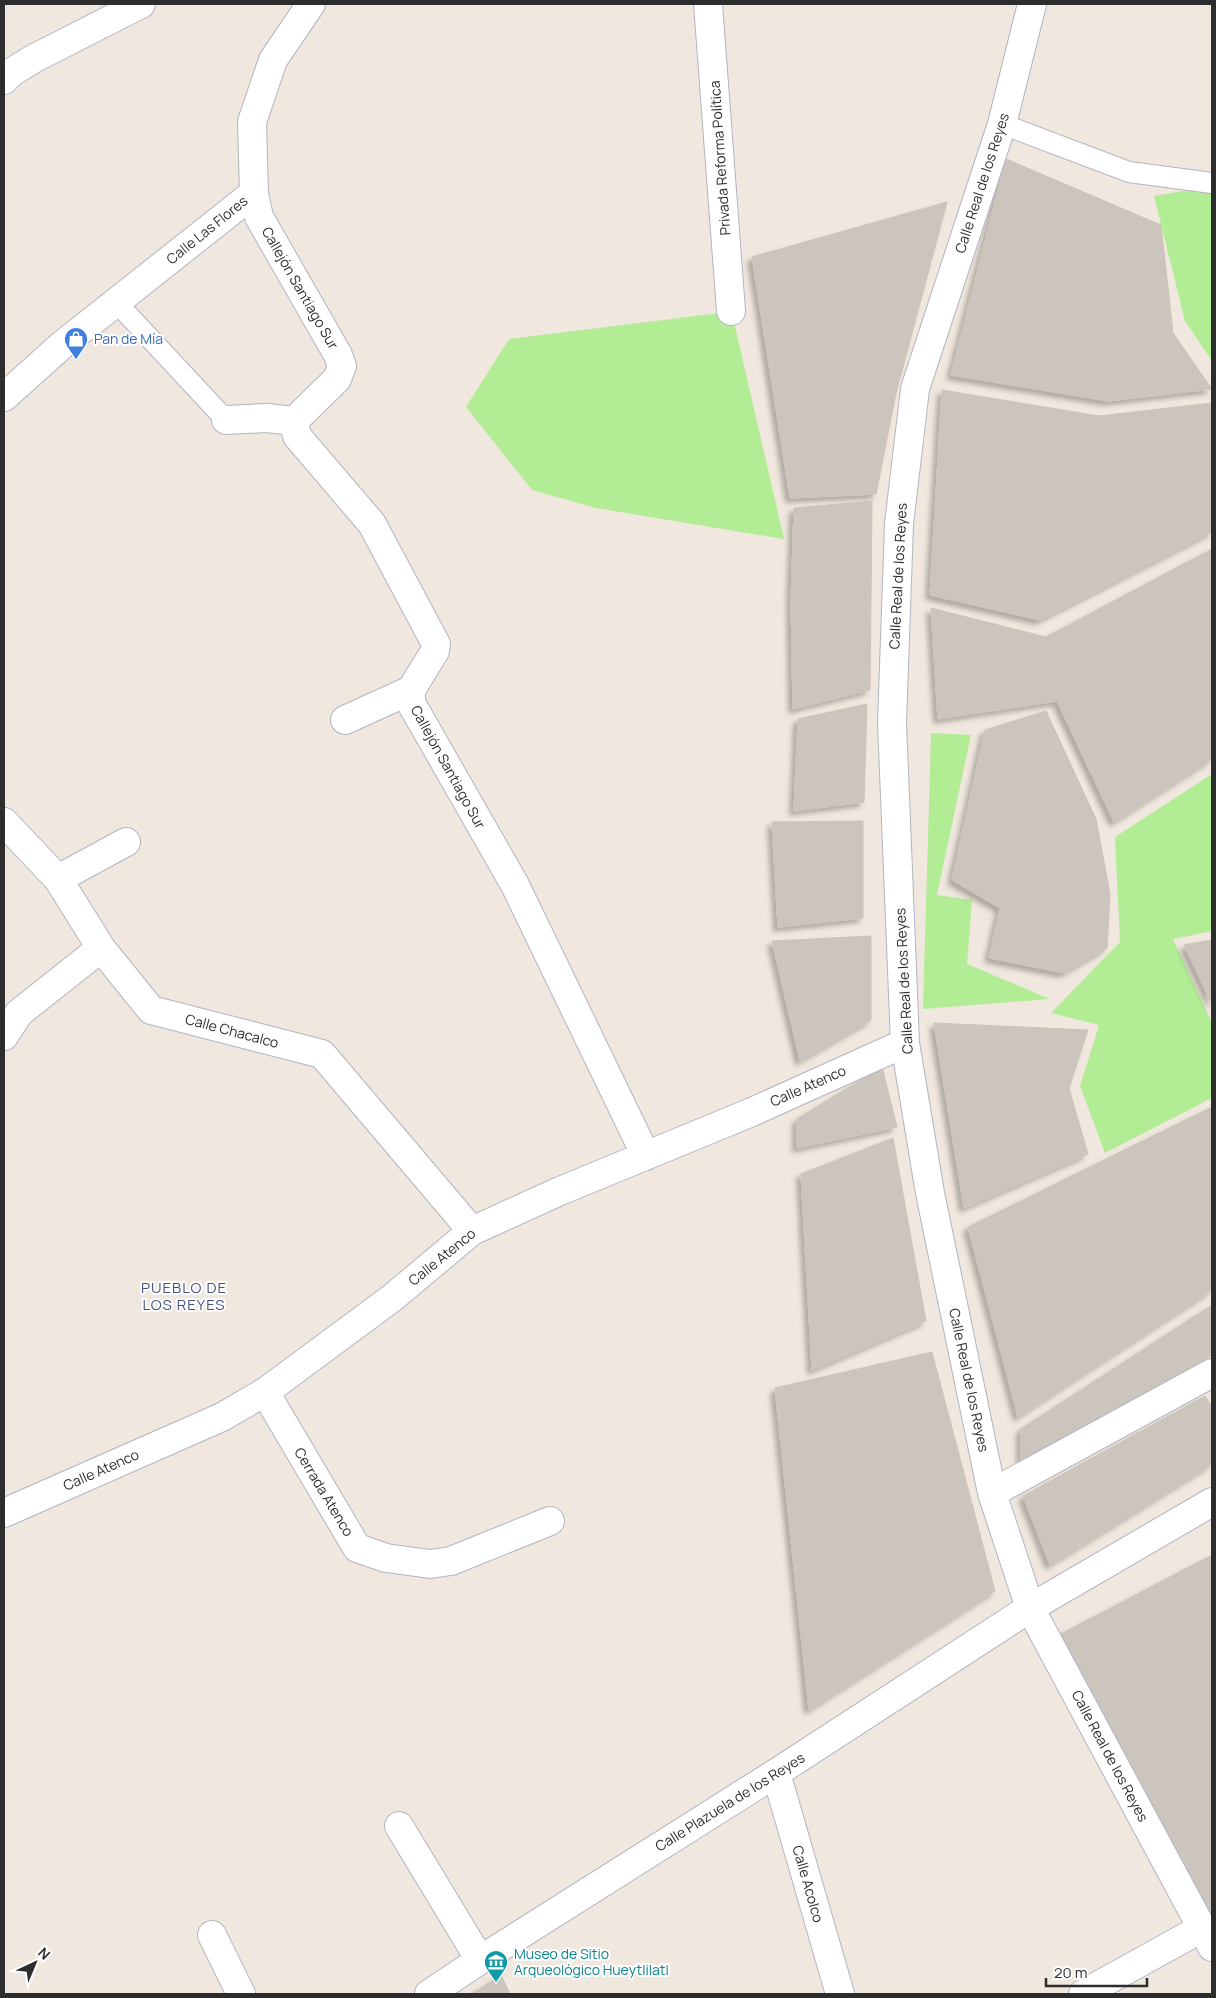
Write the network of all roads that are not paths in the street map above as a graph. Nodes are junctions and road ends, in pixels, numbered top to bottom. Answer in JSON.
{"nodes":[{"id":1,"x":141,"y":4,"type":"edge"},
{"id":2,"x":311,"y":4,"type":"edge"},
{"id":3,"x":708,"y":4,"type":"edge"},
{"id":4,"x":1032,"y":4,"type":"edge"},
{"id":5,"x":4,"y":80,"type":"edge"},
{"id":6,"x":1002,"y":124,"type":"junction"},
{"id":7,"x":1212,"y":183,"type":"edge"},
{"id":8,"x":254,"y":193,"type":"junction"},
{"id":9,"x":116,"y":302,"type":"junction"},
{"id":10,"x":731,"y":312,"type":"dead end"},
{"id":11,"x":4,"y":397,"type":"edge"},
{"id":12,"x":226,"y":420,"type":"joint"},
{"id":13,"x":294,"y":421,"type":"junction"},
{"id":14,"x":411,"y":690,"type":"junction"},
{"id":15,"x":345,"y":720,"type":"dead end"},
{"id":16,"x":4,"y":822,"type":"edge"},
{"id":17,"x":126,"y":842,"type":"dead end"},
{"id":18,"x":58,"y":879,"type":"junction"},
{"id":19,"x":101,"y":948,"type":"junction"},
{"id":20,"x":4,"y":1036,"type":"edge"},
{"id":21,"x":905,"y":1043,"type":"junction"},
{"id":22,"x":646,"y":1156,"type":"junction"},
{"id":23,"x":472,"y":1231,"type":"junction"},
{"id":24,"x":1212,"y":1372,"type":"edge"},
{"id":25,"x":265,"y":1392,"type":"junction"},
{"id":26,"x":992,"y":1493,"type":"junction"},
{"id":27,"x":1212,"y":1502,"type":"edge"},
{"id":28,"x":4,"y":1513,"type":"edge"},
{"id":29,"x":550,"y":1521,"type":"dead end"},
{"id":30,"x":1030,"y":1608,"type":"junction"},
{"id":31,"x":776,"y":1773,"type":"junction"},
{"id":32,"x":399,"y":1826,"type":"dead end"},
{"id":33,"x":212,"y":1935,"type":"dead end"},
{"id":34,"x":1208,"y":1936,"type":"edge"},
{"id":35,"x":480,"y":1960,"type":"junction"},
{"id":36,"x":242,"y":1994,"type":"edge"},
{"id":37,"x":429,"y":1994,"type":"edge"},
{"id":38,"x":840,"y":1994,"type":"edge"},
{"id":39,"x":1083,"y":1994,"type":"edge"}],
"edges":[{"from":1,"to":5,"type":"street"},
{"from":2,"to":8,"type":"street","name":"Calle Las Flores"},
{"from":3,"to":10,"type":"street","name":"Privada Reforma Política"},
{"from":4,"to":6,"type":"street","name":"Calle Real de los Reyes"},
{"from":6,"to":7,"type":"lane"},
{"from":6,"to":21,"type":"street","name":"Calle Real de los Reyes"},
{"from":8,"to":9,"type":"street","name":"Calle Las Flores"},
{"from":8,"to":13,"type":"street","name":"Callejón Santiago Sur"},
{"from":9,"to":11,"type":"street","name":"Calle Las Flores"},
{"from":9,"to":12,"type":"lane"},
{"from":12,"to":13,"type":"street"},
{"from":13,"to":14,"type":"street","name":"Callejón Santiago Sur"},
{"from":14,"to":15,"type":"street"},
{"from":14,"to":22,"type":"street","name":"Callejón Santiago Sur"},
{"from":16,"to":18,"type":"street","name":"Calle Chacalco"},
{"from":17,"to":18,"type":"street"},
{"from":18,"to":19,"type":"street","name":"Calle Chacalco"},
{"from":19,"to":20,"type":"street"},
{"from":19,"to":23,"type":"street","name":"Calle Chacalco"},
{"from":21,"to":22,"type":"street","name":"Calle Atenco"},
{"from":21,"to":26,"type":"street","name":"Calle Real de los Reyes"},
{"from":22,"to":23,"type":"street","name":"Calle Atenco"},
{"from":23,"to":25,"type":"street","name":"Calle Atenco"},
{"from":24,"to":26,"type":"street"},
{"from":25,"to":28,"type":"street","name":"Calle Atenco"},
{"from":25,"to":29,"type":"street","name":"Cerrada Atenco"},
{"from":26,"to":30,"type":"street","name":"Calle Real de los Reyes"},
{"from":27,"to":30,"type":"street","name":"Calle Plazuela de los Reyes"},
{"from":30,"to":31,"type":"street","name":"Calle Plazuela de los Reyes"},
{"from":30,"to":34,"type":"street","name":"Calle Real de los Reyes"},
{"from":31,"to":35,"type":"street","name":"Calle Plazuela de los Reyes"},
{"from":31,"to":38,"type":"street","name":"Calle Acolco"},
{"from":32,"to":35,"type":"street"},
{"from":33,"to":36,"type":"street"},
{"from":34,"to":39,"type":"street"},
{"from":35,"to":37,"type":"street","name":"Calle Plazuela de los Reyes"}]}
